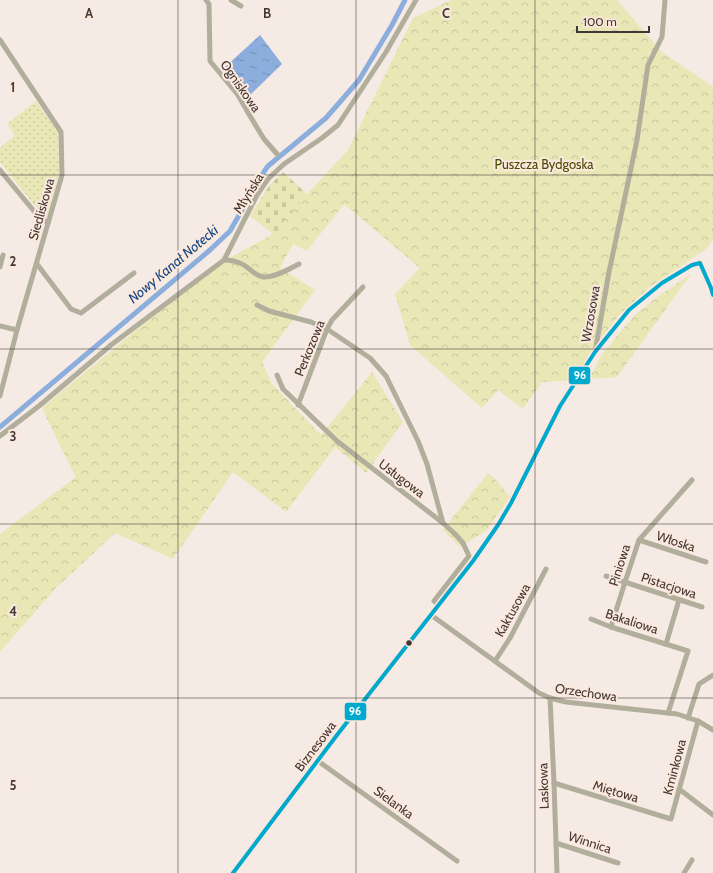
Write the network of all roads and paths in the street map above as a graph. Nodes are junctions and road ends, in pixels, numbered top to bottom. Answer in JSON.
{"nodes":[{"id":1,"x":206,"y":0,"type":"edge"},
{"id":2,"x":230,"y":0,"type":"edge"},
{"id":3,"x":416,"y":0,"type":"edge"},
{"id":4,"x":664,"y":0,"type":"edge"},
{"id":5,"x":241,"y":6,"type":"dead end"},
{"id":6,"x":0,"y":40,"type":"edge"},
{"id":7,"x":276,"y":154,"type":"dead end"},
{"id":8,"x":0,"y":170,"type":"edge"},
{"id":9,"x":48,"y":223,"type":"junction"},
{"id":10,"x":3,"y":255,"type":"dead end"},
{"id":11,"x":224,"y":260,"type":"junction"},
{"id":12,"x":37,"y":264,"type":"junction"},
{"id":13,"x":299,"y":264,"type":"dead end"},
{"id":14,"x":0,"y":267,"type":"edge"},
{"id":15,"x":134,"y":273,"type":"dead end"},
{"id":16,"x":363,"y":287,"type":"dead end"},
{"id":17,"x":713,"y":296,"type":"edge"},
{"id":18,"x":257,"y":305,"type":"dead end"},
{"id":19,"x":0,"y":326,"type":"edge"},
{"id":20,"x":326,"y":329,"type":"junction"},
{"id":21,"x":17,"y":330,"type":"junction"},
{"id":22,"x":595,"y":352,"type":"junction"},
{"id":23,"x":277,"y":375,"type":"dead end"},
{"id":24,"x":0,"y":396,"type":"edge"},
{"id":25,"x":298,"y":405,"type":"junction"},
{"id":26,"x":0,"y":435,"type":"edge"},
{"id":27,"x":692,"y":480,"type":"dead end"},
{"id":28,"x":443,"y":523,"type":"junction"},
{"id":29,"x":639,"y":540,"type":"junction"},
{"id":30,"x":706,"y":562,"type":"dead end"},
{"id":31,"x":546,"y":569,"type":"dead end"},
{"id":32,"x":606,"y":576,"type":"dead end"},
{"id":33,"x":625,"y":582,"type":"junction"},
{"id":34,"x":679,"y":600,"type":"junction"},
{"id":35,"x":439,"y":605,"type":"junction"},
{"id":36,"x":702,"y":607,"type":"dead end"},
{"id":37,"x":431,"y":615,"type":"junction"},
{"id":38,"x":591,"y":620,"type":"dead end"},
{"id":39,"x":611,"y":627,"type":"junction"},
{"id":40,"x":666,"y":644,"type":"junction"},
{"id":41,"x":495,"y":661,"type":"junction"},
{"id":42,"x":713,"y":675,"type":"edge"},
{"id":43,"x":550,"y":698,"type":"junction"},
{"id":44,"x":668,"y":713,"type":"junction"},
{"id":45,"x":688,"y":718,"type":"junction"},
{"id":46,"x":698,"y":721,"type":"junction"},
{"id":47,"x":713,"y":730,"type":"edge"},
{"id":48,"x":318,"y":761,"type":"junction"},
{"id":49,"x":554,"y":783,"type":"junction"},
{"id":50,"x":680,"y":789,"type":"junction"},
{"id":51,"x":713,"y":815,"type":"edge"},
{"id":52,"x":672,"y":819,"type":"joint"},
{"id":53,"x":556,"y":843,"type":"junction"},
{"id":54,"x":692,"y":860,"type":"dead end"},
{"id":55,"x":457,"y":861,"type":"dead end"},
{"id":56,"x":618,"y":863,"type":"dead end"},
{"id":57,"x":233,"y":873,"type":"edge"},
{"id":58,"x":557,"y":873,"type":"edge"},
{"id":59,"x":684,"y":873,"type":"edge"}],
"edges":[{"from":1,"to":7,"type":"street","name":"Ogniskowa"},
{"from":2,"to":5,"type":"street"},
{"from":3,"to":11,"type":"street","name":"Młyńska"},
{"from":4,"to":22,"type":"street","name":"Wrzosowa"},
{"from":6,"to":9,"type":"street","name":"Siedliskowa"},
{"from":8,"to":9,"type":"street"},
{"from":9,"to":12,"type":"street","name":"Siedliskowa"},
{"from":10,"to":14,"type":"street"},
{"from":11,"to":13,"type":"street"},
{"from":11,"to":26,"type":"street","name":"Młyńska"},
{"from":12,"to":15,"type":"street"},
{"from":12,"to":21,"type":"street","name":"Siedliskowa"},
{"from":16,"to":20,"type":"street","name":"Perkozowa"},
{"from":17,"to":22,"type":"street"},
{"from":18,"to":20,"type":"street"},
{"from":19,"to":21,"type":"street"},
{"from":20,"to":25,"type":"street","name":"Perkozowa"},
{"from":20,"to":28,"type":"street"},
{"from":21,"to":24,"type":"street","name":"Siedliskowa"},
{"from":22,"to":35,"type":"street","name":"Wrzosowa"},
{"from":23,"to":25,"type":"street","name":"Usługowa"},
{"from":25,"to":28,"type":"street","name":"Usługowa"},
{"from":27,"to":29,"type":"street","name":"Piniowa"},
{"from":28,"to":35,"type":"street","name":"Usługowa"},
{"from":29,"to":30,"type":"street","name":"Włoska"},
{"from":29,"to":33,"type":"street","name":"Piniowa"},
{"from":31,"to":41,"type":"street","name":"Kaktusowa"},
{"from":32,"to":33,"type":"street","name":"Pistacjowa"},
{"from":33,"to":34,"type":"street","name":"Pistacjowa"},
{"from":33,"to":39,"type":"street","name":"Piniowa"},
{"from":34,"to":36,"type":"street","name":"Pistacjowa"},
{"from":34,"to":40,"type":"street","name":"Bakaliowa"},
{"from":35,"to":37,"type":"street","name":"Wrzosowa"},
{"from":37,"to":41,"type":"street","name":"Orzechowa"},
{"from":37,"to":48,"type":"street","name":"Biznesowa"},
{"from":38,"to":39,"type":"street","name":"Bakaliowa"},
{"from":39,"to":40,"type":"street","name":"Bakaliowa"},
{"from":40,"to":44,"type":"street","name":"Bakaliowa"},
{"from":41,"to":43,"type":"street","name":"Orzechowa"},
{"from":42,"to":45,"type":"street"},
{"from":43,"to":44,"type":"street","name":"Orzechowa"},
{"from":43,"to":49,"type":"street","name":"Laskowa"},
{"from":44,"to":45,"type":"street","name":"Orzechowa"},
{"from":45,"to":46,"type":"street","name":"Orzechowa"},
{"from":46,"to":47,"type":"street","name":"Orzechowa"},
{"from":46,"to":50,"type":"street","name":"Kminkowa"},
{"from":48,"to":55,"type":"street","name":"Sielanka"},
{"from":48,"to":57,"type":"street","name":"Biznesowa"},
{"from":49,"to":52,"type":"street","name":"Miętowa"},
{"from":49,"to":53,"type":"street","name":"Laskowa"},
{"from":50,"to":51,"type":"street"},
{"from":50,"to":52,"type":"street","name":"Kminkowa"},
{"from":53,"to":56,"type":"street","name":"Winnica"},
{"from":53,"to":58,"type":"street","name":"Laskowa"},
{"from":54,"to":59,"type":"street"}]}
